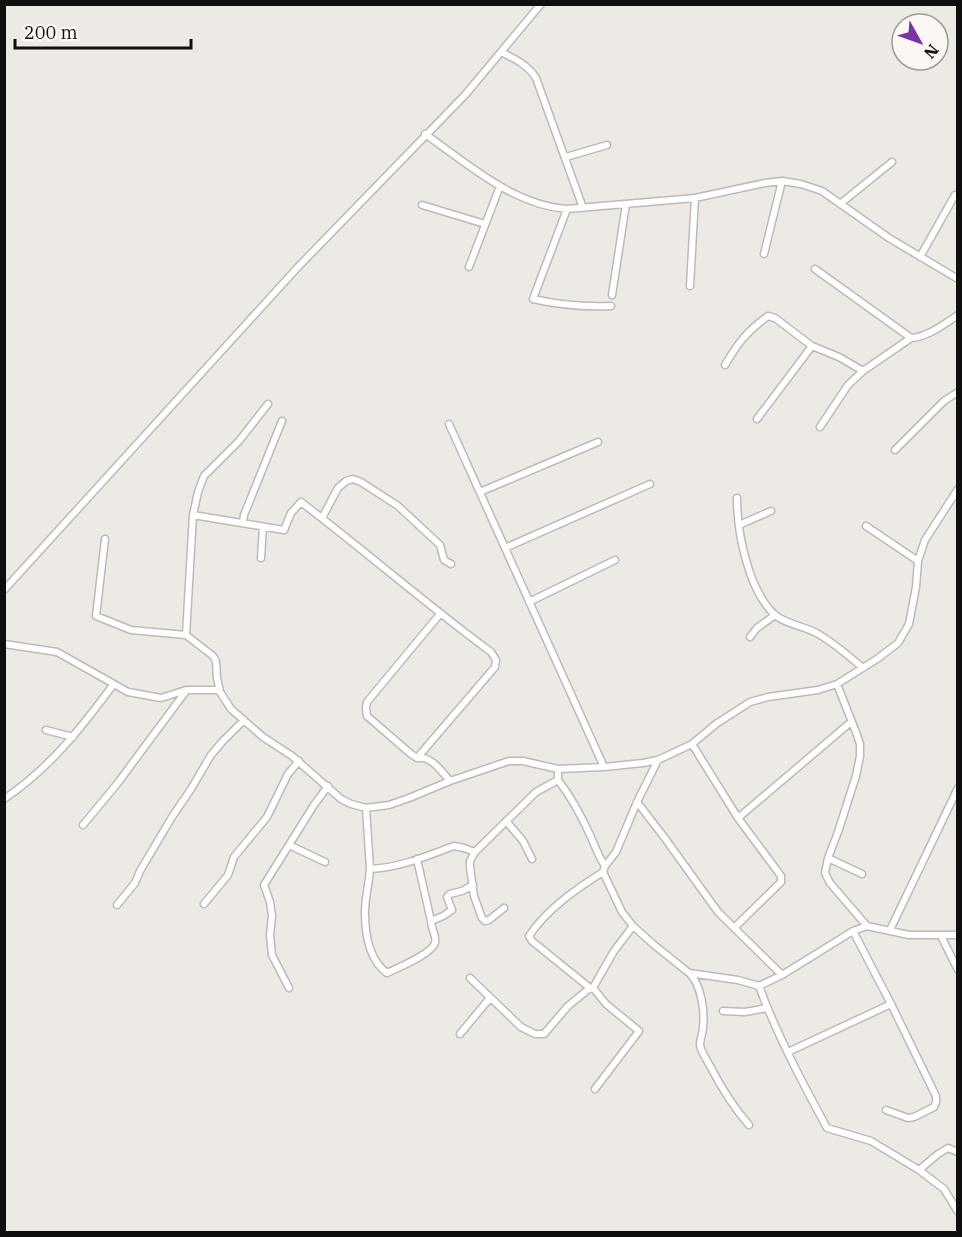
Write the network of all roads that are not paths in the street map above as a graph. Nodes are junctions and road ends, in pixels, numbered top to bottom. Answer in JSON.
{"nodes":[{"id":1,"x":541,"y":4,"type":"edge"},
{"id":2,"x":501,"y":52,"type":"junction"},
{"id":3,"x":425,"y":134,"type":"junction"},
{"id":4,"x":607,"y":146,"type":"dead end"},
{"id":5,"x":566,"y":158,"type":"junction"},
{"id":6,"x":892,"y":162,"type":"dead end"},
{"id":7,"x":782,"y":181,"type":"junction"},
{"id":8,"x":500,"y":186,"type":"junction"},
{"id":9,"x":955,"y":195,"type":"dead end"},
{"id":10,"x":695,"y":198,"type":"junction"},
{"id":11,"x":626,"y":204,"type":"junction"},
{"id":12,"x":840,"y":204,"type":"junction"},
{"id":13,"x":422,"y":205,"type":"dead end"},
{"id":14,"x":583,"y":208,"type":"junction"},
{"id":15,"x":567,"y":209,"type":"junction"},
{"id":16,"x":485,"y":224,"type":"junction"},
{"id":17,"x":764,"y":254,"type":"dead end"},
{"id":18,"x":920,"y":257,"type":"junction"},
{"id":19,"x":469,"y":267,"type":"dead end"},
{"id":20,"x":816,"y":269,"type":"dead end"},
{"id":21,"x":957,"y":279,"type":"edge"},
{"id":22,"x":690,"y":286,"type":"dead end"},
{"id":23,"x":612,"y":295,"type":"dead end"},
{"id":24,"x":611,"y":306,"type":"dead end"},
{"id":25,"x":957,"y":315,"type":"edge"},
{"id":26,"x":911,"y":338,"type":"junction"},
{"id":27,"x":812,"y":345,"type":"junction"},
{"id":28,"x":725,"y":364,"type":"dead end"},
{"id":29,"x":863,"y":371,"type":"junction"},
{"id":30,"x":957,"y":392,"type":"edge"},
{"id":31,"x":268,"y":404,"type":"dead end"},
{"id":32,"x":757,"y":419,"type":"dead end"},
{"id":33,"x":282,"y":421,"type":"dead end"},
{"id":34,"x":449,"y":424,"type":"dead end"},
{"id":35,"x":820,"y":427,"type":"dead end"},
{"id":36,"x":598,"y":442,"type":"dead end"},
{"id":37,"x":895,"y":450,"type":"dead end"},
{"id":38,"x":650,"y":484,"type":"dead end"},
{"id":39,"x":957,"y":489,"type":"edge"},
{"id":40,"x":480,"y":492,"type":"junction"},
{"id":41,"x":737,"y":498,"type":"dead end"},
{"id":42,"x":771,"y":511,"type":"dead end"},
{"id":43,"x":193,"y":514,"type":"junction"},
{"id":44,"x":322,"y":518,"type":"junction"},
{"id":45,"x":243,"y":523,"type":"junction"},
{"id":46,"x":739,"y":525,"type":"junction"},
{"id":47,"x":866,"y":526,"type":"dead end"},
{"id":48,"x":263,"y":527,"type":"junction"},
{"id":49,"x":105,"y":539,"type":"dead end"},
{"id":50,"x":505,"y":548,"type":"junction"},
{"id":51,"x":261,"y":558,"type":"dead end"},
{"id":52,"x":615,"y":560,"type":"dead end"},
{"id":53,"x":918,"y":561,"type":"junction"},
{"id":54,"x":451,"y":564,"type":"dead end"},
{"id":55,"x":4,"y":590,"type":"edge"},
{"id":56,"x":529,"y":602,"type":"junction"},
{"id":57,"x":440,"y":614,"type":"junction"},
{"id":58,"x":775,"y":615,"type":"junction"},
{"id":59,"x":186,"y":635,"type":"junction"},
{"id":60,"x":750,"y":637,"type":"dead end"},
{"id":61,"x":4,"y":644,"type":"edge"},
{"id":62,"x":863,"y":668,"type":"junction"},
{"id":63,"x":837,"y":684,"type":"junction"},
{"id":64,"x":113,"y":685,"type":"junction"},
{"id":65,"x":186,"y":690,"type":"junction"},
{"id":66,"x":220,"y":692,"type":"junction"},
{"id":67,"x":244,"y":720,"type":"junction"},
{"id":68,"x":851,"y":722,"type":"junction"},
{"id":69,"x":46,"y":729,"type":"dead end"},
{"id":70,"x":73,"y":737,"type":"junction"},
{"id":71,"x":692,"y":744,"type":"junction"},
{"id":72,"x":417,"y":758,"type":"junction"},
{"id":73,"x":658,"y":760,"type":"junction"},
{"id":74,"x":299,"y":761,"type":"junction"},
{"id":75,"x":604,"y":767,"type":"junction"},
{"id":76,"x":558,"y":769,"type":"junction"},
{"id":77,"x":558,"y":780,"type":"junction"},
{"id":78,"x":450,"y":781,"type":"junction"},
{"id":79,"x":328,"y":786,"type":"junction"},
{"id":80,"x":957,"y":788,"type":"edge"},
{"id":81,"x":4,"y":799,"type":"edge"},
{"id":82,"x":637,"y":802,"type":"junction"},
{"id":83,"x":366,"y":808,"type":"junction"},
{"id":84,"x":738,"y":818,"type":"junction"},
{"id":85,"x":506,"y":821,"type":"junction"},
{"id":86,"x":83,"y":825,"type":"dead end"},
{"id":87,"x":289,"y":845,"type":"junction"},
{"id":88,"x":474,"y":852,"type":"junction"},
{"id":89,"x":828,"y":858,"type":"junction"},
{"id":90,"x":417,"y":859,"type":"junction"},
{"id":91,"x":532,"y":859,"type":"dead end"},
{"id":92,"x":326,"y":862,"type":"dead end"},
{"id":93,"x":370,"y":869,"type":"junction"},
{"id":94,"x":604,"y":869,"type":"junction"},
{"id":95,"x":862,"y":874,"type":"dead end"},
{"id":96,"x":473,"y":885,"type":"junction"},
{"id":97,"x":204,"y":904,"type":"dead end"},
{"id":98,"x":117,"y":905,"type":"dead end"},
{"id":99,"x":504,"y":908,"type":"dead end"},
{"id":100,"x":431,"y":921,"type":"junction"},
{"id":101,"x":633,"y":926,"type":"junction"},
{"id":102,"x":867,"y":926,"type":"junction"},
{"id":103,"x":734,"y":928,"type":"junction"},
{"id":104,"x":890,"y":930,"type":"junction"},
{"id":105,"x":853,"y":931,"type":"junction"},
{"id":106,"x":957,"y":935,"type":"edge"},
{"id":107,"x":941,"y":936,"type":"junction"},
{"id":108,"x":957,"y":970,"type":"edge"},
{"id":109,"x":689,"y":973,"type":"junction"},
{"id":110,"x":782,"y":975,"type":"junction"},
{"id":111,"x":470,"y":978,"type":"dead end"},
{"id":112,"x":759,"y":986,"type":"junction"},
{"id":113,"x":289,"y":988,"type":"dead end"},
{"id":114,"x":592,"y":988,"type":"junction"},
{"id":115,"x":490,"y":998,"type":"junction"},
{"id":116,"x":891,"y":1004,"type":"junction"},
{"id":117,"x":767,"y":1008,"type":"junction"},
{"id":118,"x":723,"y":1011,"type":"dead end"},
{"id":119,"x":460,"y":1034,"type":"dead end"},
{"id":120,"x":788,"y":1052,"type":"junction"},
{"id":121,"x":595,"y":1089,"type":"dead end"},
{"id":122,"x":886,"y":1110,"type":"dead end"},
{"id":123,"x":748,"y":1125,"type":"dead end"},
{"id":124,"x":957,"y":1152,"type":"edge"},
{"id":125,"x":919,"y":1170,"type":"junction"},
{"id":126,"x":957,"y":1212,"type":"edge"}],
"edges":[{"from":1,"to":2,"type":"street"},
{"from":2,"to":3,"type":"street"},
{"from":2,"to":5,"type":"street"},
{"from":3,"to":8,"type":"street"},
{"from":3,"to":55,"type":"street"},
{"from":4,"to":5,"type":"street"},
{"from":5,"to":14,"type":"street"},
{"from":6,"to":12,"type":"street"},
{"from":7,"to":10,"type":"street"},
{"from":7,"to":12,"type":"street"},
{"from":7,"to":17,"type":"street"},
{"from":8,"to":15,"type":"street"},
{"from":8,"to":16,"type":"street"},
{"from":9,"to":18,"type":"street"},
{"from":10,"to":11,"type":"street"},
{"from":10,"to":22,"type":"street"},
{"from":11,"to":14,"type":"street"},
{"from":11,"to":23,"type":"street"},
{"from":12,"to":18,"type":"street"},
{"from":13,"to":16,"type":"street"},
{"from":14,"to":15,"type":"street"},
{"from":15,"to":24,"type":"street"},
{"from":16,"to":19,"type":"street"},
{"from":18,"to":21,"type":"street"},
{"from":20,"to":26,"type":"street"},
{"from":25,"to":26,"type":"street"},
{"from":26,"to":29,"type":"street"},
{"from":27,"to":28,"type":"street"},
{"from":27,"to":29,"type":"street"},
{"from":27,"to":32,"type":"street"},
{"from":29,"to":35,"type":"street"},
{"from":30,"to":37,"type":"street"},
{"from":31,"to":43,"type":"street"},
{"from":33,"to":45,"type":"street"},
{"from":34,"to":40,"type":"street"},
{"from":36,"to":40,"type":"street"},
{"from":38,"to":50,"type":"street"},
{"from":39,"to":53,"type":"street"},
{"from":40,"to":50,"type":"street"},
{"from":41,"to":46,"type":"street"},
{"from":42,"to":46,"type":"street"},
{"from":43,"to":45,"type":"street"},
{"from":43,"to":59,"type":"street"},
{"from":44,"to":48,"type":"street"},
{"from":44,"to":54,"type":"street"},
{"from":44,"to":57,"type":"street"},
{"from":45,"to":48,"type":"street"},
{"from":46,"to":58,"type":"street"},
{"from":47,"to":53,"type":"street"},
{"from":48,"to":51,"type":"street"},
{"from":49,"to":59,"type":"street"},
{"from":50,"to":56,"type":"street"},
{"from":52,"to":56,"type":"street"},
{"from":53,"to":62,"type":"street"},
{"from":56,"to":75,"type":"street"},
{"from":57,"to":72,"type":"street"},
{"from":57,"to":72,"type":"street"},
{"from":58,"to":60,"type":"street"},
{"from":58,"to":62,"type":"street"},
{"from":59,"to":66,"type":"street"},
{"from":61,"to":64,"type":"street"},
{"from":62,"to":63,"type":"street"},
{"from":63,"to":68,"type":"street"},
{"from":63,"to":71,"type":"street"},
{"from":64,"to":65,"type":"street"},
{"from":64,"to":70,"type":"street"},
{"from":65,"to":66,"type":"street"},
{"from":65,"to":86,"type":"street"},
{"from":66,"to":67,"type":"street"},
{"from":67,"to":74,"type":"street"},
{"from":67,"to":98,"type":"street"},
{"from":68,"to":84,"type":"street"},
{"from":68,"to":89,"type":"street"},
{"from":69,"to":70,"type":"street"},
{"from":70,"to":81,"type":"street"},
{"from":71,"to":73,"type":"street"},
{"from":71,"to":84,"type":"street"},
{"from":72,"to":78,"type":"street"},
{"from":73,"to":75,"type":"street"},
{"from":73,"to":82,"type":"street"},
{"from":74,"to":79,"type":"street"},
{"from":74,"to":97,"type":"street"},
{"from":75,"to":76,"type":"street"},
{"from":76,"to":77,"type":"street"},
{"from":76,"to":78,"type":"street"},
{"from":77,"to":85,"type":"street"},
{"from":77,"to":94,"type":"street"},
{"from":78,"to":83,"type":"street"},
{"from":79,"to":83,"type":"street"},
{"from":79,"to":87,"type":"street"},
{"from":80,"to":104,"type":"street"},
{"from":82,"to":94,"type":"street"},
{"from":82,"to":103,"type":"street"},
{"from":83,"to":93,"type":"street"},
{"from":84,"to":103,"type":"street"},
{"from":85,"to":88,"type":"street"},
{"from":85,"to":91,"type":"street"},
{"from":87,"to":92,"type":"street"},
{"from":87,"to":113,"type":"street"},
{"from":88,"to":90,"type":"street"},
{"from":88,"to":96,"type":"street"},
{"from":89,"to":95,"type":"street"},
{"from":89,"to":102,"type":"street"},
{"from":90,"to":93,"type":"street"},
{"from":90,"to":100,"type":"street"},
{"from":93,"to":100,"type":"street"},
{"from":94,"to":101,"type":"street"},
{"from":94,"to":114,"type":"street"},
{"from":96,"to":99,"type":"street"},
{"from":96,"to":100,"type":"street"},
{"from":101,"to":109,"type":"street"},
{"from":101,"to":114,"type":"street"},
{"from":102,"to":104,"type":"street"},
{"from":102,"to":105,"type":"street"},
{"from":103,"to":110,"type":"street"},
{"from":104,"to":107,"type":"street"},
{"from":105,"to":110,"type":"street"},
{"from":105,"to":116,"type":"street"},
{"from":106,"to":107,"type":"street"},
{"from":107,"to":108,"type":"street"},
{"from":109,"to":112,"type":"street"},
{"from":109,"to":123,"type":"street"},
{"from":110,"to":112,"type":"street"},
{"from":111,"to":115,"type":"street"},
{"from":112,"to":117,"type":"street"},
{"from":114,"to":115,"type":"street"},
{"from":114,"to":121,"type":"street"},
{"from":115,"to":119,"type":"street"},
{"from":116,"to":120,"type":"street"},
{"from":116,"to":122,"type":"street"},
{"from":117,"to":118,"type":"street"},
{"from":117,"to":120,"type":"street"},
{"from":120,"to":125,"type":"street"},
{"from":124,"to":125,"type":"street"},
{"from":125,"to":126,"type":"street"}]}
